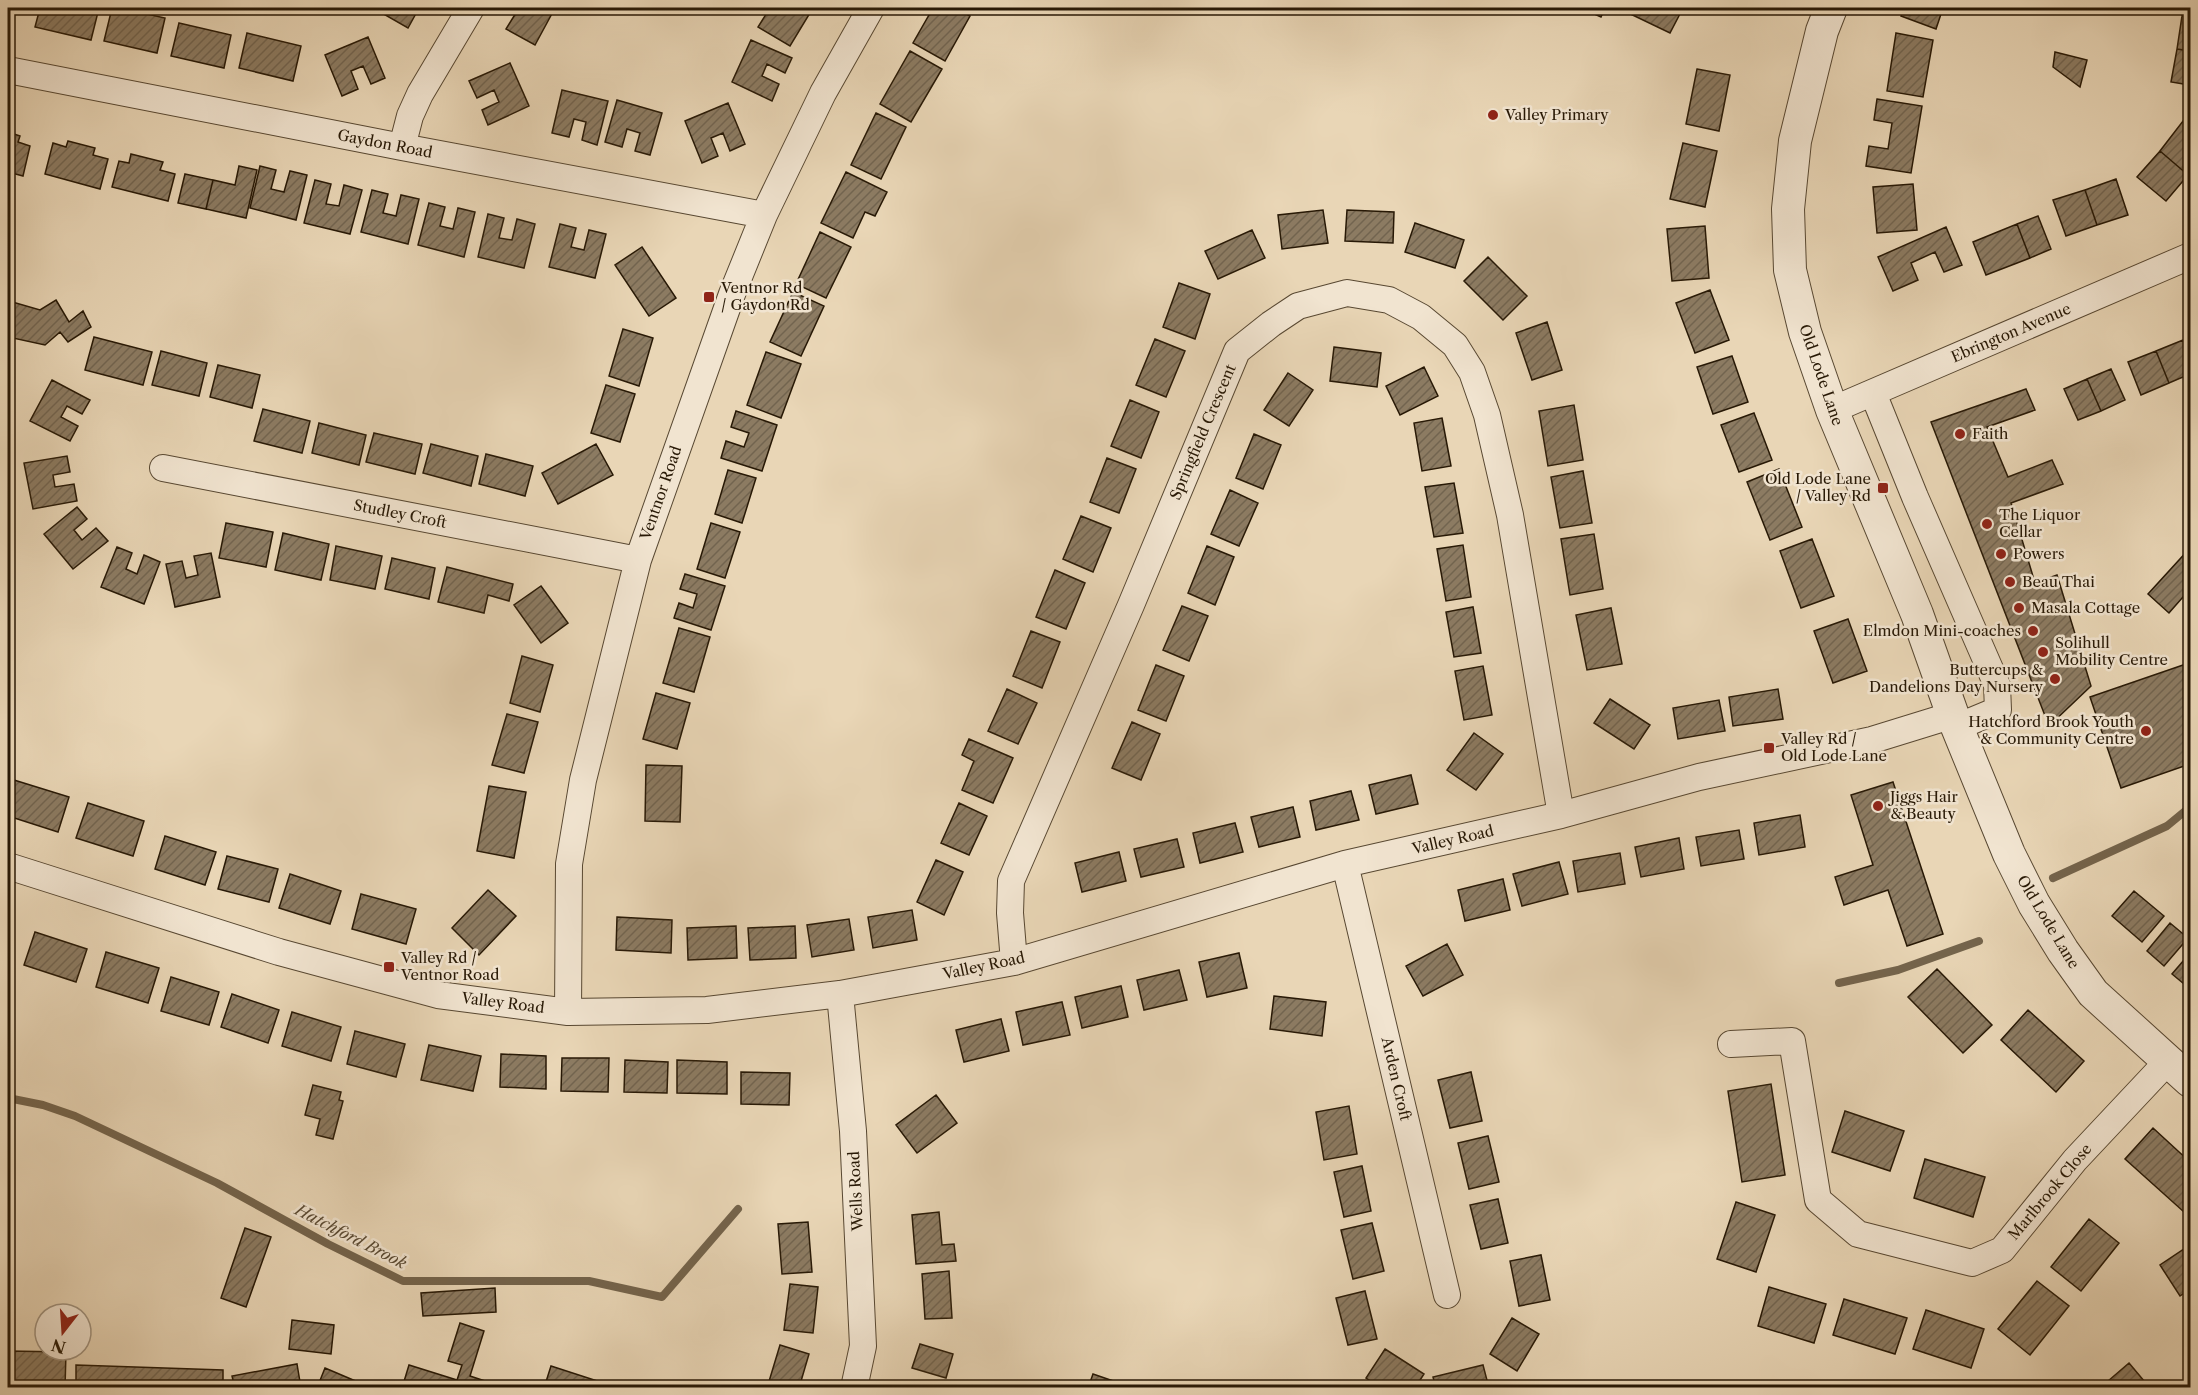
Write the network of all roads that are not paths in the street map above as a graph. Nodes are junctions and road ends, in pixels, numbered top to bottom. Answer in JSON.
{"nodes":[{"id":1,"x":471,"y":8,"type":"edge"},
{"id":2,"x":871,"y":8,"type":"edge"},
{"id":3,"x":1831,"y":8,"type":"edge"},
{"id":4,"x":8,"y":70,"type":"edge"},
{"id":5,"x":402,"y":147,"type":"junction"},
{"id":6,"x":764,"y":214,"type":"junction"},
{"id":7,"x":2190,"y":256,"type":"edge"},
{"id":8,"x":1873,"y":393,"type":"junction"},
{"id":9,"x":1832,"y":410,"type":"junction"},
{"id":10,"x":163,"y":468,"type":"dead end"},
{"id":11,"x":638,"y":560,"type":"junction"},
{"id":12,"x":1955,"y":721,"type":"junction"},
{"id":13,"x":1561,"y":815,"type":"junction"},
{"id":14,"x":1345,"y":864,"type":"junction"},
{"id":15,"x":8,"y":866,"type":"edge"},
{"id":16,"x":1014,"y":962,"type":"junction"},
{"id":17,"x":840,"y":994,"type":"junction"},
{"id":18,"x":568,"y":1012,"type":"junction"},
{"id":19,"x":1731,"y":1044,"type":"dead end"},
{"id":20,"x":2179,"y":1071,"type":"edge"},
{"id":21,"x":1447,"y":1295,"type":"dead end"},
{"id":22,"x":854,"y":1388,"type":"edge"}],
"edges":[{"from":1,"to":5,"type":"street"},
{"from":2,"to":6,"type":"street","name":"Ventnor Road"},
{"from":3,"to":9,"type":"street","name":"Old Lode Lane"},
{"from":4,"to":5,"type":"street","name":"Gaydon Road"},
{"from":5,"to":6,"type":"street","name":"Gaydon Road"},
{"from":6,"to":11,"type":"street","name":"Ventnor Road"},
{"from":7,"to":8,"type":"street","name":"Ebrington Avenue"},
{"from":8,"to":9,"type":"street","name":"Ebrington Avenue"},
{"from":8,"to":12,"type":"street"},
{"from":9,"to":12,"type":"street","name":"Old Lode Lane"},
{"from":10,"to":11,"type":"street","name":"Studley Croft"},
{"from":11,"to":18,"type":"street","name":"Ventnor Road"},
{"from":12,"to":13,"type":"street","name":"Valley Road"},
{"from":12,"to":20,"type":"street","name":"Old Lode Lane"},
{"from":13,"to":14,"type":"street","name":"Valley Road"},
{"from":13,"to":16,"type":"street","name":"Springfield Crescent"},
{"from":14,"to":16,"type":"street","name":"Valley Road"},
{"from":14,"to":21,"type":"street","name":"Arden Croft"},
{"from":15,"to":18,"type":"street","name":"Valley Road"},
{"from":16,"to":17,"type":"street","name":"Valley Road"},
{"from":17,"to":18,"type":"street","name":"Valley Road"},
{"from":17,"to":22,"type":"street","name":"Wells Road"},
{"from":19,"to":20,"type":"street","name":"Marlbrook Close"}]}
